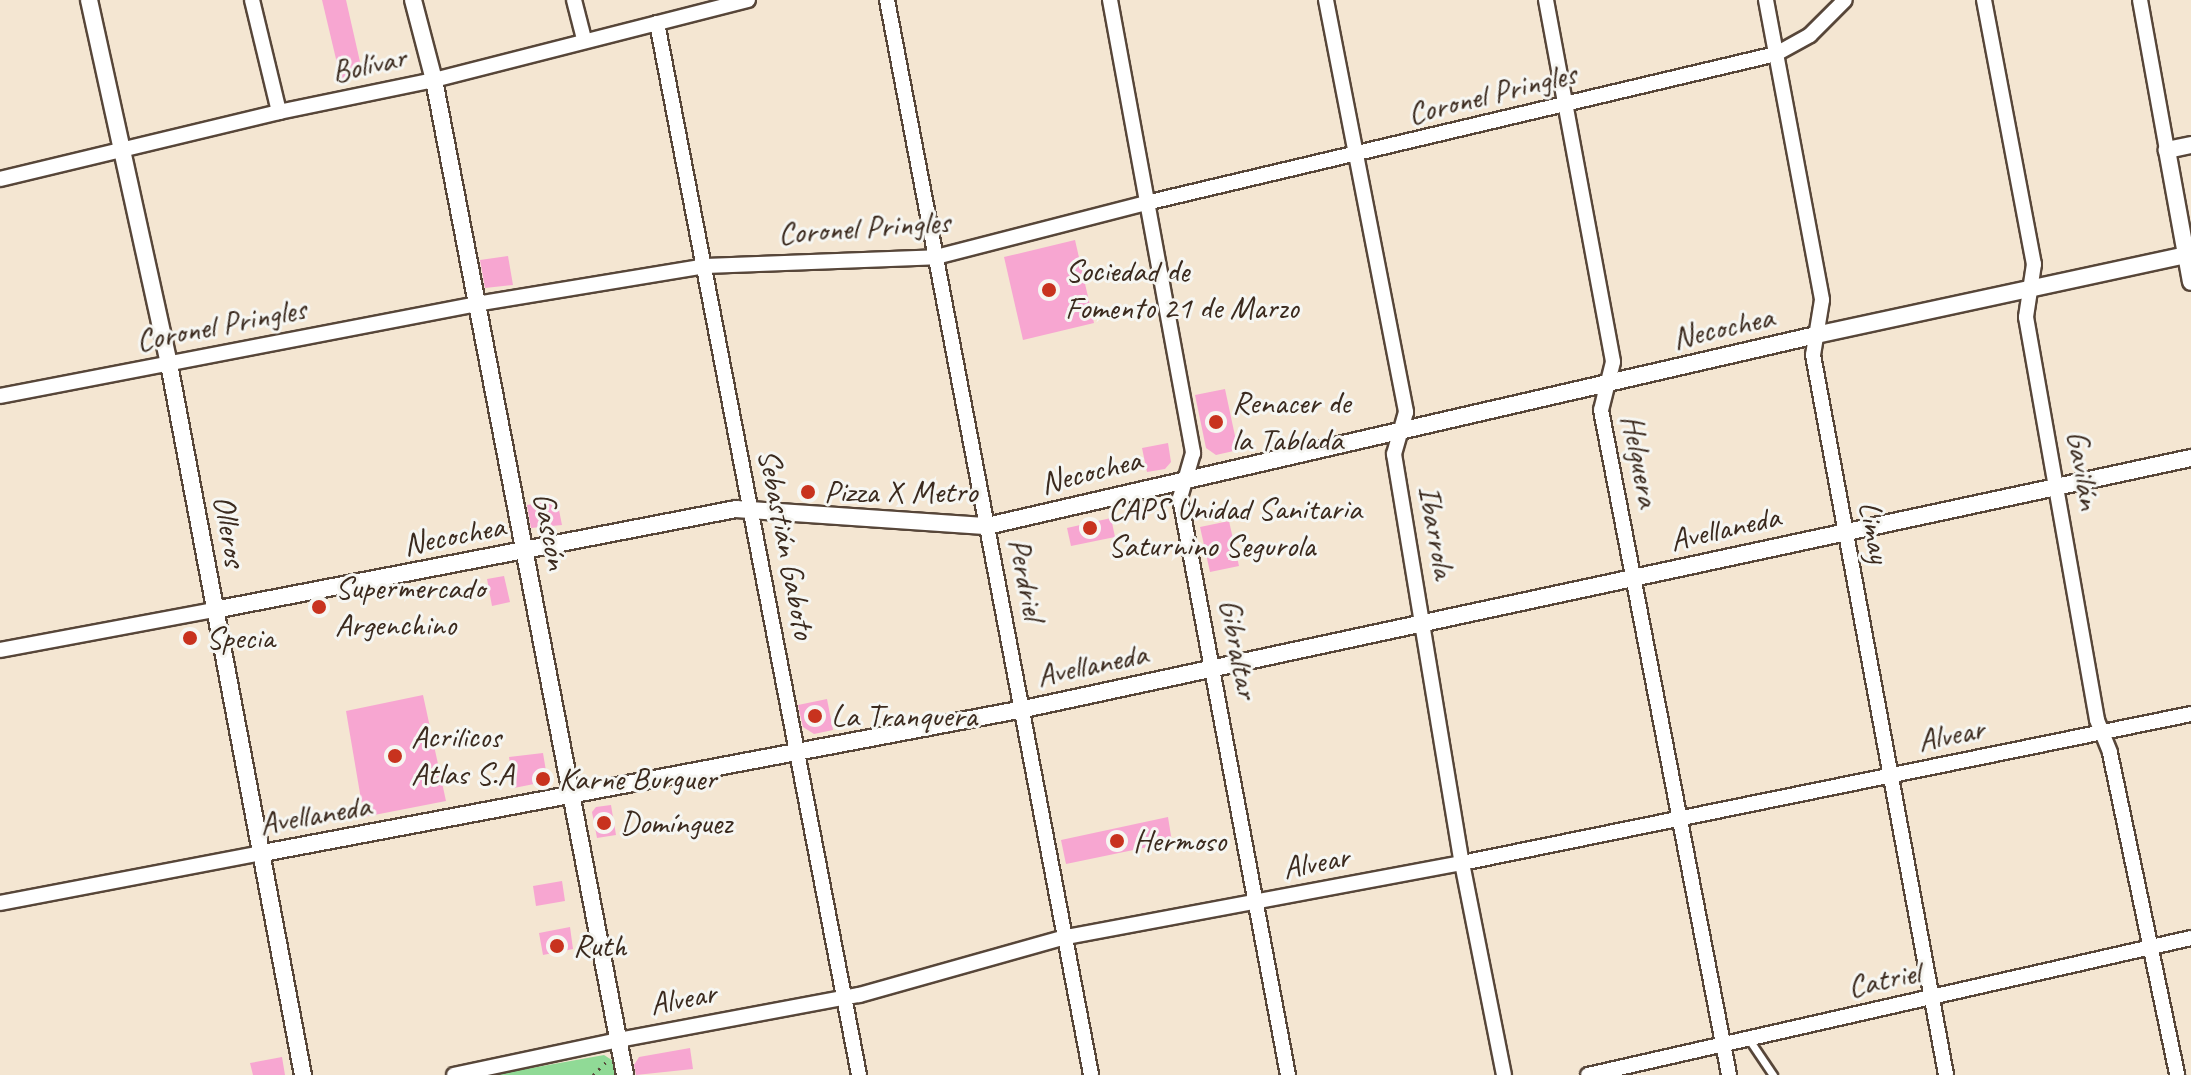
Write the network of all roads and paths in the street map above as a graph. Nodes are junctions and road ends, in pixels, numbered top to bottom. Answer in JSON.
{"nodes":[{"id":1,"x":89,"y":0,"type":"edge"},
{"id":2,"x":252,"y":0,"type":"edge"},
{"id":3,"x":413,"y":0,"type":"edge"},
{"id":4,"x":574,"y":0,"type":"edge"},
{"id":5,"x":887,"y":0,"type":"edge"},
{"id":6,"x":1110,"y":0,"type":"edge"},
{"id":7,"x":1326,"y":0,"type":"edge"},
{"id":8,"x":1546,"y":0,"type":"edge"},
{"id":9,"x":1766,"y":0,"type":"edge"},
{"id":10,"x":1845,"y":0,"type":"edge"},
{"id":11,"x":1984,"y":0,"type":"edge"},
{"id":12,"x":2140,"y":0,"type":"edge"},
{"id":13,"x":740,"y":1,"type":"edge"},
{"id":14,"x":657,"y":23,"type":"junction"},
{"id":15,"x":584,"y":39,"type":"junction"},
{"id":16,"x":1776,"y":54,"type":"junction"},
{"id":17,"x":434,"y":80,"type":"junction"},
{"id":18,"x":1566,"y":105,"type":"junction"},
{"id":19,"x":279,"y":112,"type":"junction"},
{"id":20,"x":2191,"y":145,"type":"edge"},
{"id":21,"x":2167,"y":150,"type":"junction"},
{"id":22,"x":125,"y":151,"type":"junction"},
{"id":23,"x":1355,"y":155,"type":"junction"},
{"id":24,"x":0,"y":179,"type":"edge"},
{"id":25,"x":1150,"y":202,"type":"junction"},
{"id":26,"x":2186,"y":255,"type":"junction"},
{"id":27,"x":936,"y":257,"type":"junction"},
{"id":28,"x":706,"y":266,"type":"junction"},
{"id":29,"x":2191,"y":282,"type":"edge"},
{"id":30,"x":2030,"y":288,"type":"junction"},
{"id":31,"x":476,"y":304,"type":"junction"},
{"id":32,"x":1816,"y":335,"type":"junction"},
{"id":33,"x":169,"y":364,"type":"junction"},
{"id":34,"x":1607,"y":384,"type":"junction"},
{"id":35,"x":0,"y":396,"type":"edge"},
{"id":36,"x":1400,"y":433,"type":"junction"},
{"id":37,"x":2191,"y":458,"type":"edge"},
{"id":38,"x":1186,"y":478,"type":"junction"},
{"id":39,"x":2058,"y":485,"type":"junction"},
{"id":40,"x":751,"y":508,"type":"junction"},
{"id":41,"x":987,"y":526,"type":"junction"},
{"id":42,"x":1845,"y":530,"type":"junction"},
{"id":43,"x":526,"y":551,"type":"junction"},
{"id":44,"x":1635,"y":578,"type":"junction"},
{"id":45,"x":214,"y":610,"type":"junction"},
{"id":46,"x":1424,"y":622,"type":"junction"},
{"id":47,"x":0,"y":650,"type":"edge"},
{"id":48,"x":1214,"y":667,"type":"junction"},
{"id":49,"x":1024,"y":709,"type":"junction"},
{"id":50,"x":2191,"y":714,"type":"edge"},
{"id":51,"x":2102,"y":734,"type":"junction"},
{"id":52,"x":796,"y":753,"type":"junction"},
{"id":53,"x":1891,"y":775,"type":"junction"},
{"id":54,"x":572,"y":797,"type":"junction"},
{"id":55,"x":1680,"y":819,"type":"junction"},
{"id":56,"x":263,"y":853,"type":"junction"},
{"id":57,"x":1462,"y":863,"type":"junction"},
{"id":58,"x":0,"y":903,"type":"edge"},
{"id":59,"x":1255,"y":904,"type":"junction"},
{"id":60,"x":1066,"y":937,"type":"junction"},
{"id":61,"x":2191,"y":938,"type":"edge"},
{"id":62,"x":2152,"y":948,"type":"junction"},
{"id":63,"x":845,"y":997,"type":"junction"},
{"id":64,"x":1931,"y":999,"type":"junction"},
{"id":65,"x":1748,"y":1038,"type":"junction"},
{"id":66,"x":618,"y":1040,"type":"junction"},
{"id":67,"x":1722,"y":1044,"type":"junction"},
{"id":68,"x":611,"y":1057,"type":"dead end"},
{"id":69,"x":303,"y":1075,"type":"edge"},
{"id":70,"x":454,"y":1075,"type":"edge"},
{"id":71,"x":593,"y":1075,"type":"edge"},
{"id":72,"x":625,"y":1075,"type":"edge"},
{"id":73,"x":859,"y":1075,"type":"edge"},
{"id":74,"x":1091,"y":1075,"type":"edge"},
{"id":75,"x":1288,"y":1075,"type":"edge"},
{"id":76,"x":1504,"y":1075,"type":"edge"},
{"id":77,"x":1588,"y":1075,"type":"edge"},
{"id":78,"x":1729,"y":1075,"type":"edge"},
{"id":79,"x":1773,"y":1075,"type":"edge"},
{"id":80,"x":1946,"y":1075,"type":"edge"},
{"id":81,"x":2177,"y":1075,"type":"edge"}],
"edges":[{"from":1,"to":22,"type":"street","name":"Olleros"},
{"from":2,"to":19,"type":"street"},
{"from":3,"to":17,"type":"street","name":"Gascón"},
{"from":4,"to":15,"type":"street"},
{"from":5,"to":27,"type":"street","name":"Perdriel"},
{"from":6,"to":25,"type":"street","name":"Gibraltar"},
{"from":7,"to":23,"type":"street","name":"Ibarrola"},
{"from":8,"to":18,"type":"street","name":"Helguera"},
{"from":9,"to":16,"type":"street","name":"Limay"},
{"from":10,"to":16,"type":"street","name":"Coronel Pringles"},
{"from":11,"to":30,"type":"street","name":"Gavilán"},
{"from":12,"to":21,"type":"street"},
{"from":13,"to":14,"type":"street","name":"Bolívar"},
{"from":14,"to":15,"type":"street","name":"Bolívar"},
{"from":14,"to":28,"type":"street","name":"Sebastián Gaboto"},
{"from":15,"to":17,"type":"street","name":"Bolívar"},
{"from":16,"to":18,"type":"street","name":"Coronel Pringles"},
{"from":16,"to":32,"type":"street","name":"Limay"},
{"from":17,"to":19,"type":"street","name":"Bolívar"},
{"from":17,"to":31,"type":"street","name":"Gascón"},
{"from":18,"to":23,"type":"street","name":"Coronel Pringles"},
{"from":18,"to":34,"type":"street","name":"Helguera"},
{"from":19,"to":22,"type":"street","name":"Bolívar"},
{"from":20,"to":21,"type":"street"},
{"from":21,"to":26,"type":"street"},
{"from":22,"to":24,"type":"street","name":"Bolívar"},
{"from":22,"to":33,"type":"street","name":"Olleros"},
{"from":23,"to":25,"type":"street","name":"Coronel Pringles"},
{"from":23,"to":36,"type":"street","name":"Ibarrola"},
{"from":25,"to":27,"type":"street","name":"Coronel Pringles"},
{"from":25,"to":38,"type":"street","name":"Gibraltar"},
{"from":26,"to":29,"type":"street"},
{"from":26,"to":30,"type":"street","name":"Necochea"},
{"from":27,"to":28,"type":"street","name":"Coronel Pringles"},
{"from":27,"to":41,"type":"street","name":"Perdriel"},
{"from":28,"to":31,"type":"street","name":"Coronel Pringles"},
{"from":28,"to":40,"type":"street","name":"Sebastián Gaboto"},
{"from":30,"to":32,"type":"street","name":"Necochea"},
{"from":30,"to":39,"type":"street","name":"Gavilán"},
{"from":31,"to":33,"type":"street","name":"Coronel Pringles"},
{"from":31,"to":43,"type":"street","name":"Gascón"},
{"from":32,"to":34,"type":"street","name":"Necochea"},
{"from":32,"to":42,"type":"street","name":"Limay"},
{"from":33,"to":35,"type":"street","name":"Coronel Pringles"},
{"from":33,"to":45,"type":"street","name":"Olleros"},
{"from":34,"to":36,"type":"street","name":"Necochea"},
{"from":34,"to":44,"type":"street","name":"Helguera"},
{"from":36,"to":38,"type":"street","name":"Necochea"},
{"from":36,"to":46,"type":"street","name":"Ibarrola"},
{"from":37,"to":39,"type":"street","name":"Avellaneda"},
{"from":38,"to":41,"type":"street","name":"Necochea"},
{"from":38,"to":48,"type":"street","name":"Gibraltar"},
{"from":39,"to":42,"type":"street","name":"Avellaneda"},
{"from":39,"to":51,"type":"street","name":"Gavilán"},
{"from":40,"to":41,"type":"street","name":"Necochea"},
{"from":40,"to":43,"type":"street","name":"Necochea"},
{"from":40,"to":52,"type":"street","name":"Sebastián Gaboto"},
{"from":41,"to":49,"type":"street","name":"Perdriel"},
{"from":42,"to":44,"type":"street","name":"Avellaneda"},
{"from":42,"to":53,"type":"street","name":"Limay"},
{"from":43,"to":45,"type":"street","name":"Necochea"},
{"from":43,"to":54,"type":"street","name":"Gascón"},
{"from":44,"to":46,"type":"street","name":"Avellaneda"},
{"from":44,"to":55,"type":"street","name":"Helguera"},
{"from":45,"to":47,"type":"street","name":"Necochea"},
{"from":45,"to":56,"type":"street","name":"Olleros"},
{"from":46,"to":48,"type":"street","name":"Avellaneda"},
{"from":46,"to":57,"type":"street","name":"Ibarrola"},
{"from":48,"to":49,"type":"street","name":"Avellaneda"},
{"from":48,"to":59,"type":"street","name":"Gibraltar"},
{"from":49,"to":52,"type":"street","name":"Avellaneda"},
{"from":49,"to":60,"type":"street","name":"Perdriel"},
{"from":50,"to":51,"type":"street","name":"Alvear"},
{"from":51,"to":53,"type":"street","name":"Alvear"},
{"from":51,"to":62,"type":"street","name":"Gavilán"},
{"from":52,"to":54,"type":"street","name":"Avellaneda"},
{"from":52,"to":63,"type":"street","name":"Sebastián Gaboto"},
{"from":53,"to":55,"type":"street","name":"Alvear"},
{"from":53,"to":64,"type":"street","name":"Limay"},
{"from":54,"to":56,"type":"street","name":"Avellaneda"},
{"from":54,"to":66,"type":"street","name":"Gascón"},
{"from":55,"to":57,"type":"street","name":"Alvear"},
{"from":55,"to":67,"type":"street","name":"Helguera"},
{"from":56,"to":58,"type":"street","name":"Avellaneda"},
{"from":56,"to":69,"type":"street","name":"Olleros"},
{"from":57,"to":59,"type":"street","name":"Alvear"},
{"from":57,"to":76,"type":"street","name":"Ibarrola"},
{"from":59,"to":60,"type":"street","name":"Alvear"},
{"from":59,"to":75,"type":"street","name":"Gibraltar"},
{"from":60,"to":63,"type":"street","name":"Alvear"},
{"from":60,"to":74,"type":"street","name":"Perdriel"},
{"from":61,"to":62,"type":"street","name":"Catriel"},
{"from":62,"to":64,"type":"street","name":"Catriel"},
{"from":62,"to":81,"type":"street","name":"Gavilán"},
{"from":63,"to":66,"type":"street","name":"Alvear"},
{"from":63,"to":73,"type":"street","name":"Sebastián Gaboto"},
{"from":64,"to":65,"type":"street","name":"Catriel"},
{"from":64,"to":80,"type":"street","name":"Limay"},
{"from":65,"to":67,"type":"street","name":"Catriel"},
{"from":65,"to":79,"type":"lane"},
{"from":66,"to":70,"type":"street","name":"Alvear"},
{"from":66,"to":72,"type":"street","name":"Gascón"},
{"from":67,"to":77,"type":"street","name":"Catriel"},
{"from":67,"to":78,"type":"street","name":"Helguera"},
{"from":68,"to":71,"type":"path"}]}
